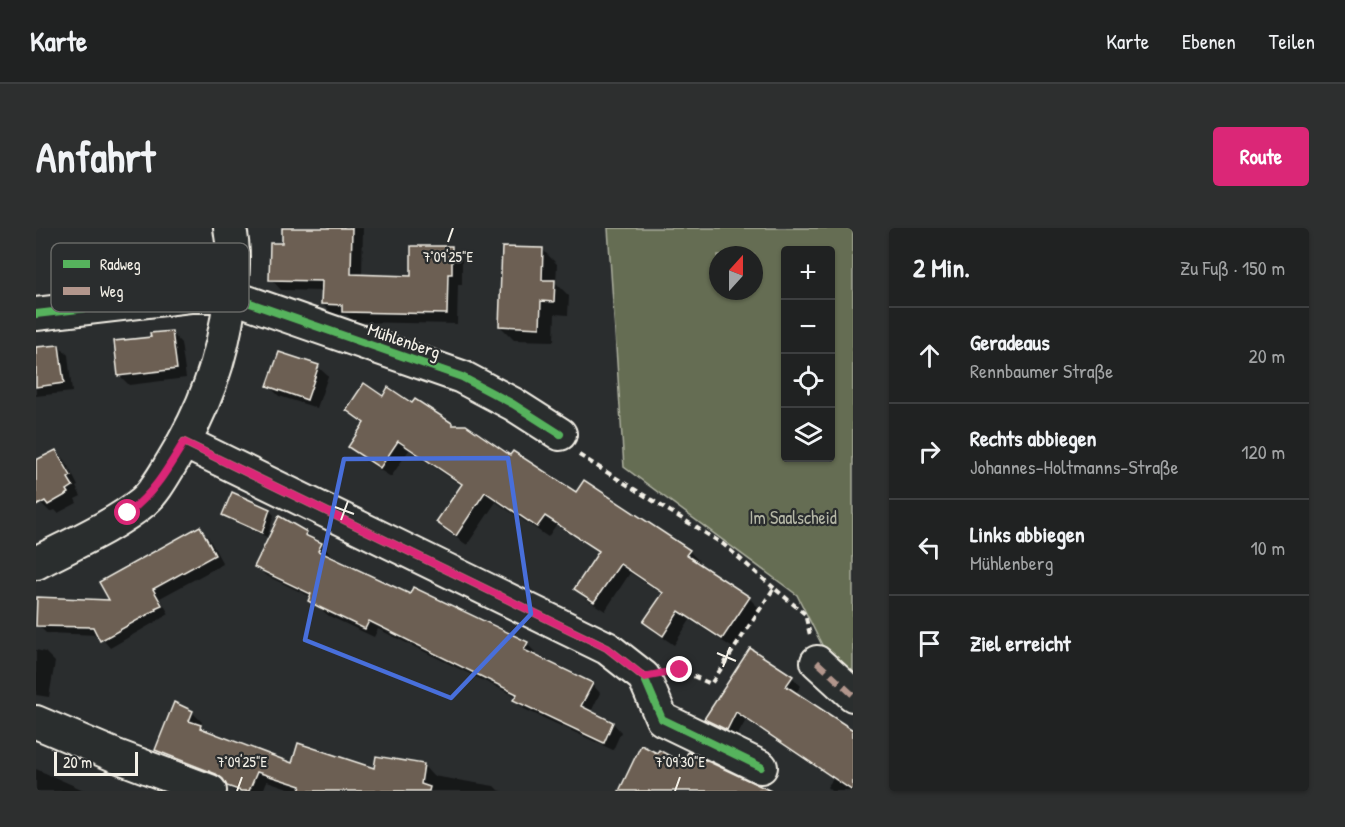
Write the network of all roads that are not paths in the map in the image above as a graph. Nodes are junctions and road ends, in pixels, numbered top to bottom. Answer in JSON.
{"nodes":[{"id":1,"x":230,"y":228,"type":"edge"},
{"id":2,"x":232,"y":243,"type":"edge"},
{"id":3,"x":249,"y":303,"type":"edge"},
{"id":4,"x":53,"y":312,"type":"edge"},
{"id":5,"x":228,"y":312,"type":"edge"},
{"id":6,"x":36,"y":314,"type":"edge"},
{"id":7,"x":560,"y":434,"type":"road end"},
{"id":8,"x":184,"y":442,"type":"junction"},
{"id":9,"x":36,"y":563,"type":"edge"},
{"id":10,"x":817,"y":662,"type":"road end"},
{"id":11,"x":853,"y":695,"type":"edge"},
{"id":12,"x":36,"y":722,"type":"edge"},
{"id":13,"x":761,"y":767,"type":"dead end"},
{"id":14,"x":210,"y":791,"type":"edge"}],
"edges":[{"from":1,"to":2,"type":"street"},
{"from":3,"to":7,"type":"street","name":"Mühlenberg"},
{"from":4,"to":6,"type":"street","name":"Mühlenberg"},
{"from":5,"to":8,"type":"street"},
{"from":8,"to":9,"type":"street"},
{"from":8,"to":13,"type":"street"},
{"from":10,"to":11,"type":"street"},
{"from":12,"to":14,"type":"street"}]}
